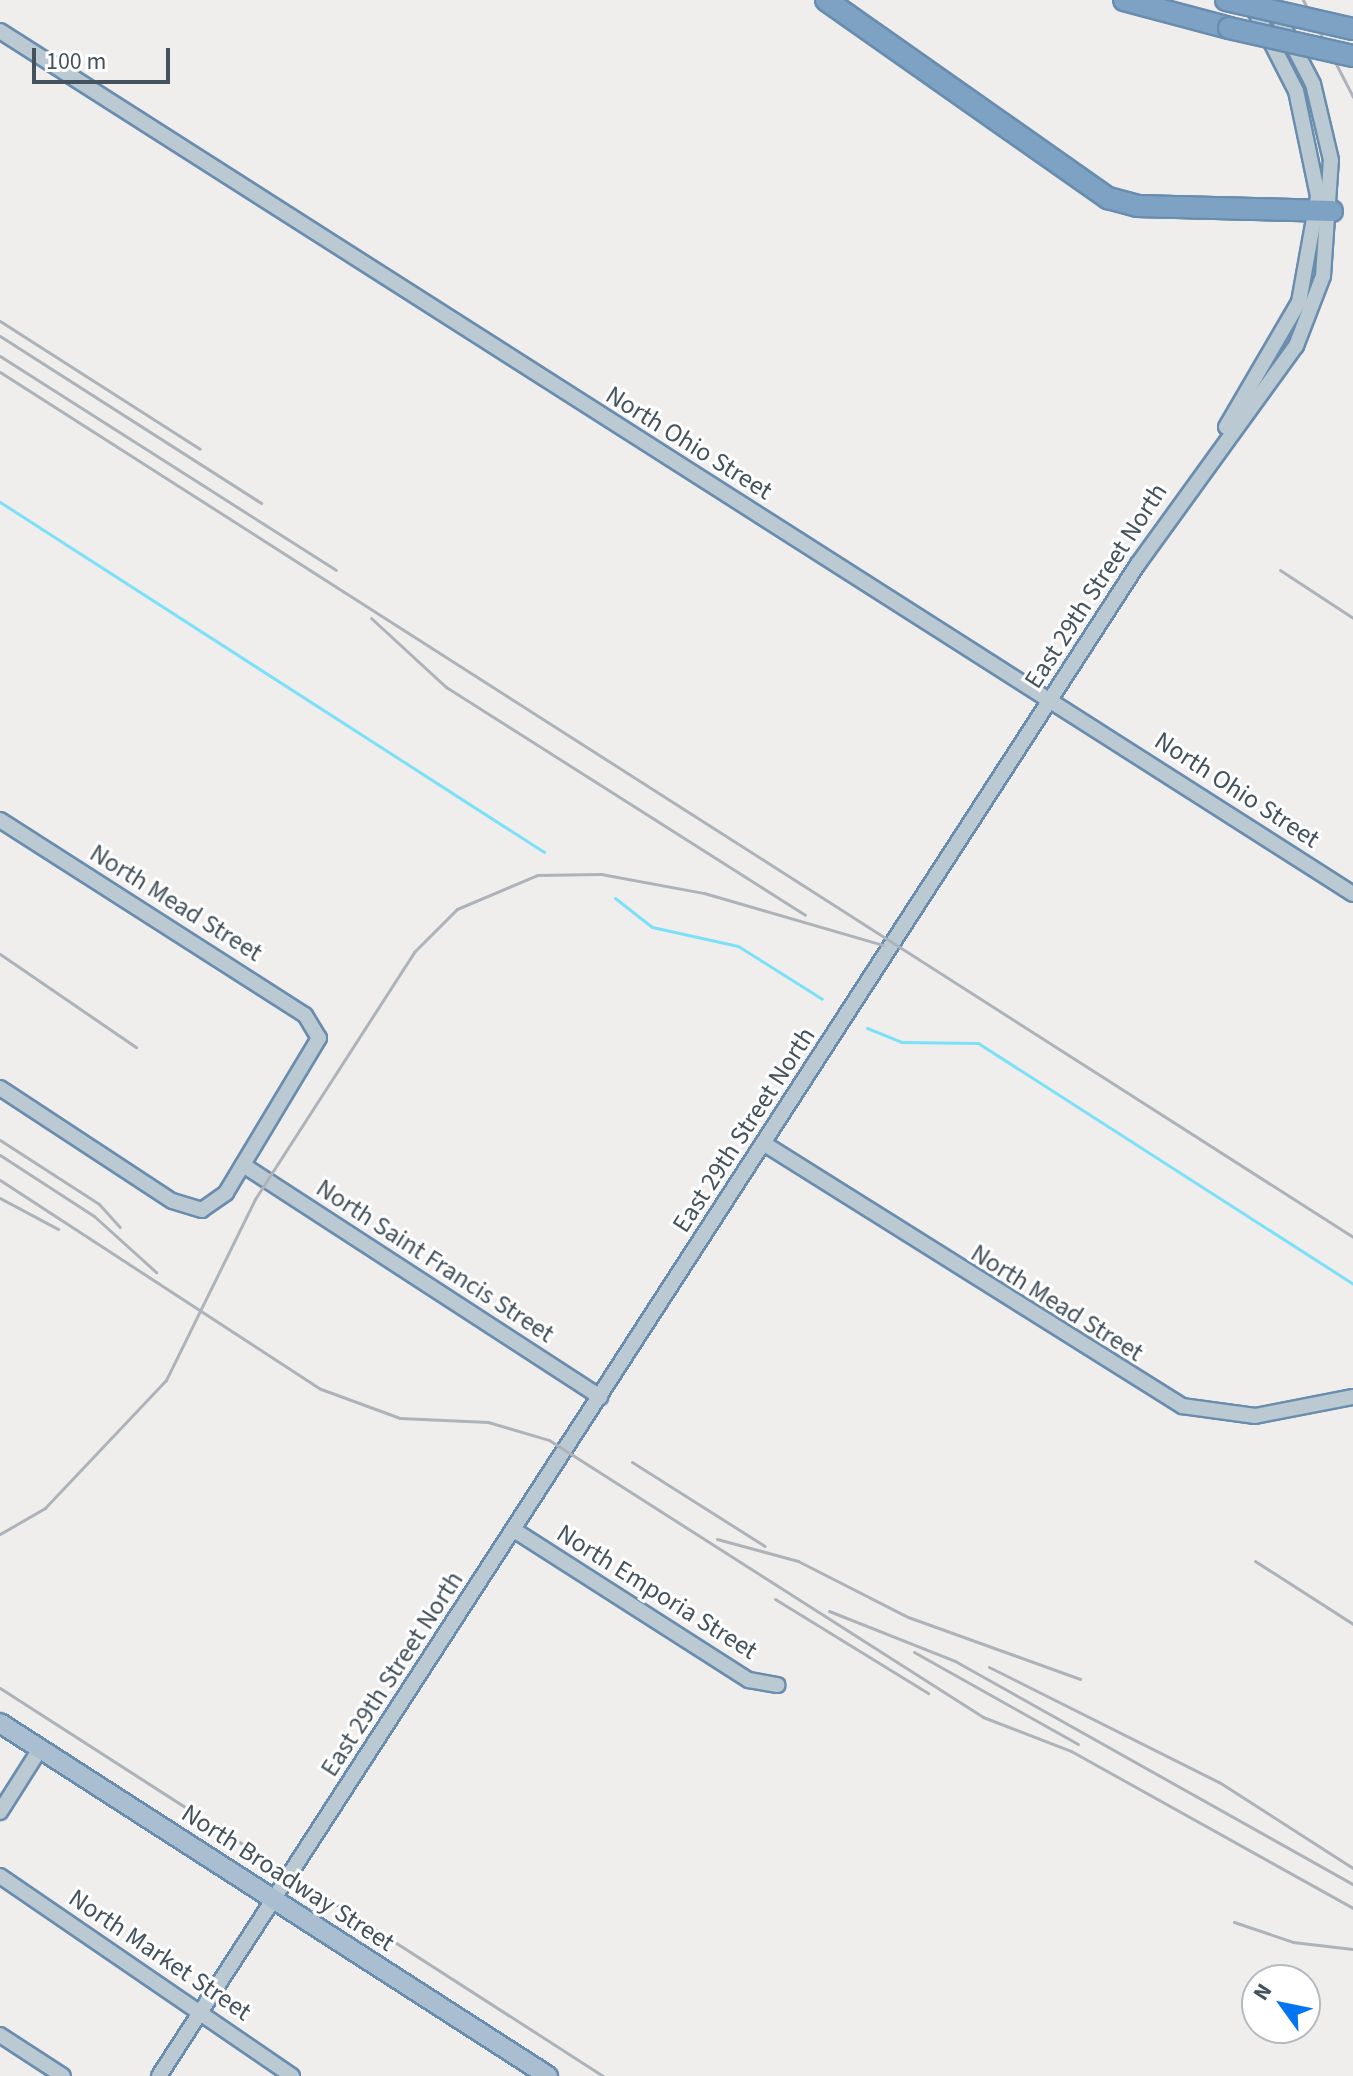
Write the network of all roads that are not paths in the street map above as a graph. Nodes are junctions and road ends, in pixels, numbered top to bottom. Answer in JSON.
{"nodes":[{"id":1,"x":826,"y":0,"type":"edge"},
{"id":2,"x":1124,"y":0,"type":"edge"},
{"id":3,"x":1226,"y":0,"type":"edge"},
{"id":4,"x":1249,"y":0,"type":"edge"},
{"id":5,"x":1270,"y":0,"type":"edge"},
{"id":6,"x":1353,"y":29,"type":"edge"},
{"id":7,"x":0,"y":31,"type":"edge"},
{"id":8,"x":1353,"y":56,"type":"edge"},
{"id":9,"x":1327,"y":207,"type":"junction"},
{"id":10,"x":1051,"y":698,"type":"junction"},
{"id":11,"x":0,"y":820,"type":"edge"},
{"id":12,"x":1353,"y":894,"type":"edge"},
{"id":13,"x":0,"y":1088,"type":"edge"},
{"id":14,"x":763,"y":1143,"type":"junction"},
{"id":15,"x":243,"y":1165,"type":"junction"},
{"id":16,"x":600,"y":1397,"type":"junction"},
{"id":17,"x":1353,"y":1397,"type":"edge"},
{"id":18,"x":514,"y":1530,"type":"junction"},
{"id":19,"x":778,"y":1685,"type":"dead end"},
{"id":20,"x":0,"y":1723,"type":"edge"},
{"id":21,"x":40,"y":1749,"type":"junction"},
{"id":22,"x":0,"y":1812,"type":"edge"},
{"id":23,"x":0,"y":1876,"type":"edge"},
{"id":24,"x":275,"y":1900,"type":"junction"},
{"id":25,"x":202,"y":2011,"type":"junction"},
{"id":26,"x":0,"y":2035,"type":"edge"},
{"id":27,"x":524,"y":2070,"type":"edge"},
{"id":28,"x":63,"y":2076,"type":"edge"},
{"id":29,"x":159,"y":2076,"type":"edge"},
{"id":30,"x":292,"y":2076,"type":"edge"},
{"id":31,"x":548,"y":2076,"type":"edge"}],
"edges":[{"from":1,"to":9,"type":"highway"},
{"from":2,"to":8,"type":"highway","bridge":true},
{"from":3,"to":6,"type":"highway","bridge":true},
{"from":4,"to":9,"type":"street"},
{"from":5,"to":9,"type":"street"},
{"from":7,"to":10,"type":"street","name":"North Ohio Street"},
{"from":9,"to":10,"type":"street","name":"East 29th Street North"},
{"from":10,"to":12,"type":"street","name":"North Ohio Street"},
{"from":10,"to":14,"type":"street","name":"East 29th Street North"},
{"from":11,"to":15,"type":"street","name":"North Mead Street"},
{"from":13,"to":15,"type":"street"},
{"from":14,"to":16,"type":"street","name":"East 29th Street North"},
{"from":14,"to":17,"type":"street","name":"North Mead Street"},
{"from":15,"to":16,"type":"street","name":"North Saint Francis Street"},
{"from":16,"to":18,"type":"street","name":"East 29th Street North"},
{"from":18,"to":19,"type":"street","name":"North Emporia Street"},
{"from":18,"to":24,"type":"street","name":"East 29th Street North"},
{"from":20,"to":21,"type":"main road","name":"North Broadway Street"},
{"from":21,"to":22,"type":"street"},
{"from":21,"to":24,"type":"main road","name":"North Broadway Street"},
{"from":23,"to":25,"type":"street","name":"North Market Street"},
{"from":24,"to":25,"type":"street","name":"East 29th Street North"},
{"from":24,"to":27,"type":"main road","name":"North Broadway Street"},
{"from":25,"to":29,"type":"street","name":"East 29th Street North"},
{"from":25,"to":30,"type":"street","name":"North Market Street"},
{"from":26,"to":28,"type":"street"},
{"from":27,"to":31,"type":"main road","name":"North Broadway Street"}]}
